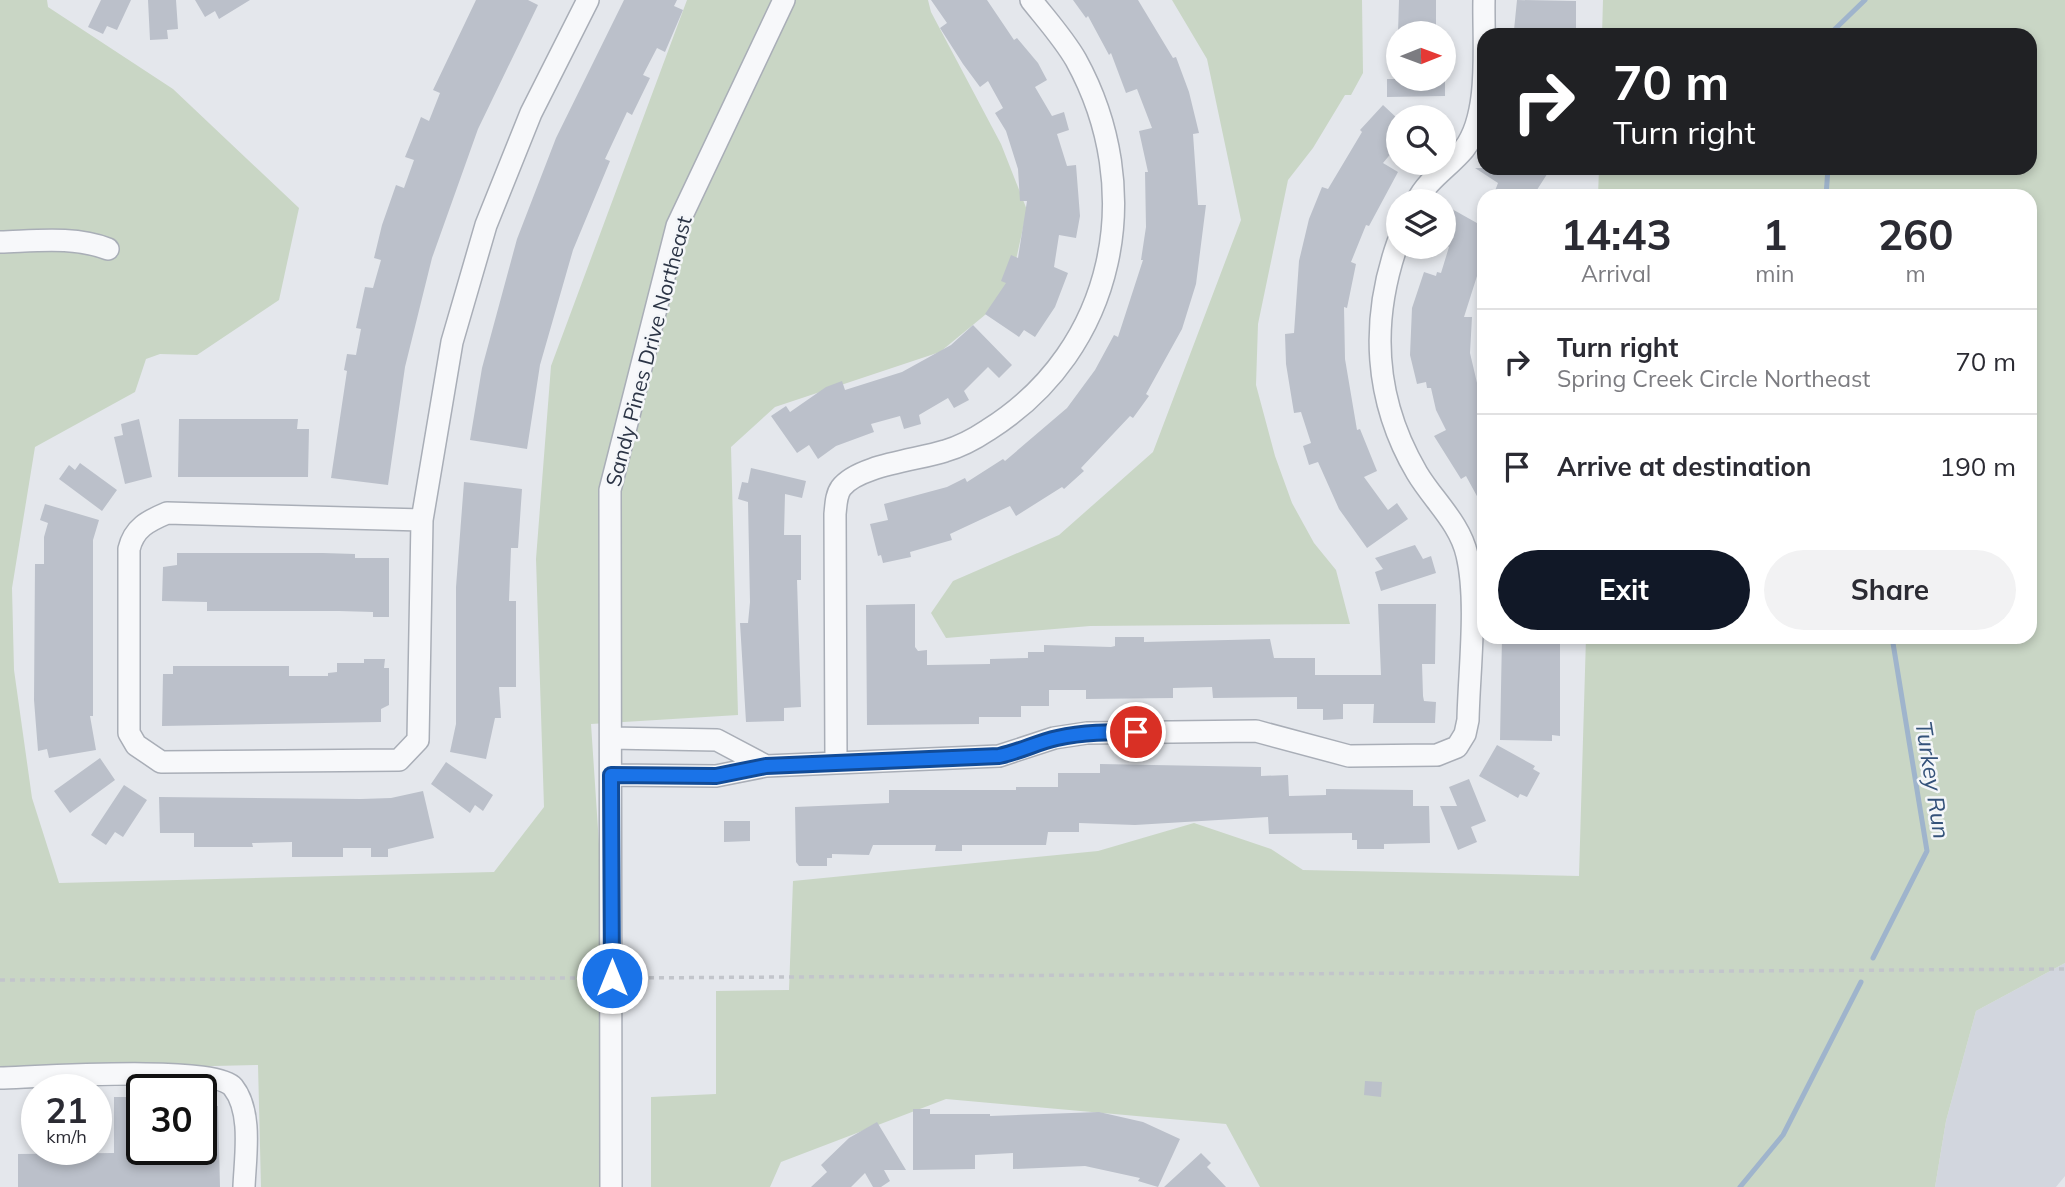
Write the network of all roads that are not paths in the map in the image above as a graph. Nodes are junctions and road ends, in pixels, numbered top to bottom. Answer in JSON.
{"nodes":[{"id":1,"x":587,"y":0,"type":"edge"},
{"id":2,"x":785,"y":0,"type":"edge"},
{"id":3,"x":1031,"y":0,"type":"edge"},
{"id":4,"x":1484,"y":0,"type":"edge"},
{"id":5,"x":1482,"y":28,"type":"edge"},
{"id":6,"x":1477,"y":128,"type":"edge"},
{"id":7,"x":1424,"y":189,"type":"edge"},
{"id":8,"x":0,"y":242,"type":"edge"},
{"id":9,"x":108,"y":248,"type":"dead end"},
{"id":10,"x":1394,"y":259,"type":"edge"},
{"id":11,"x":422,"y":520,"type":"junction"},
{"id":12,"x":611,"y":738,"type":"junction"},
{"id":13,"x":692,"y":740,"type":"junction"},
{"id":14,"x":836,"y":762,"type":"junction"},
{"id":15,"x":766,"y":766,"type":"junction"},
{"id":16,"x":611,"y":775,"type":"junction"},
{"id":17,"x":693,"y":776,"type":"junction"},
{"id":18,"x":0,"y":1078,"type":"edge"},
{"id":19,"x":244,"y":1187,"type":"edge"},
{"id":20,"x":611,"y":1187,"type":"edge"}],
"edges":[{"from":1,"to":11,"type":"street"},
{"from":2,"to":12,"type":"street","name":"Sandy Pines Drive Northeast"},
{"from":3,"to":14,"type":"street"},
{"from":4,"to":5,"type":"street"},
{"from":6,"to":7,"type":"street"},
{"from":8,"to":9,"type":"street"},
{"from":10,"to":14,"type":"street"},
{"from":11,"to":11,"type":"street"},
{"from":12,"to":13,"type":"street"},
{"from":12,"to":16,"type":"street","name":"Sandy Pines Drive Northeast"},
{"from":13,"to":15,"type":"street"},
{"from":13,"to":17,"type":"street"},
{"from":14,"to":15,"type":"street"},
{"from":15,"to":17,"type":"street"},
{"from":16,"to":17,"type":"street"},
{"from":16,"to":20,"type":"street","name":"Sandy Pines Drive Northeast"},
{"from":18,"to":19,"type":"street"}]}
